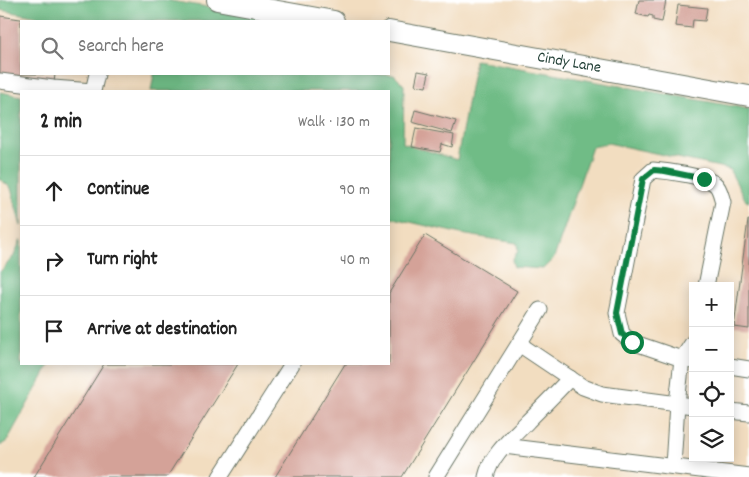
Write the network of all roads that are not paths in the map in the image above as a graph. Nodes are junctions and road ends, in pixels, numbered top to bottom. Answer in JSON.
{"nodes":[{"id":1,"x":217,"y":0,"type":"edge"},
{"id":2,"x":255,"y":3,"type":"edge"},
{"id":3,"x":330,"y":20,"type":"edge"},
{"id":4,"x":390,"y":31,"type":"edge"},
{"id":5,"x":96,"y":75,"type":"edge"},
{"id":6,"x":0,"y":81,"type":"edge"},
{"id":7,"x":80,"y":90,"type":"edge"},
{"id":8,"x":93,"y":90,"type":"edge"},
{"id":9,"x":749,"y":96,"type":"edge"},
{"id":10,"x":707,"y":282,"type":"edge"},
{"id":11,"x":540,"y":310,"type":"dead end"},
{"id":12,"x":519,"y":344,"type":"junction"},
{"id":13,"x":687,"y":360,"type":"edge"},
{"id":14,"x":291,"y":365,"type":"edge"},
{"id":15,"x":734,"y":367,"type":"edge"},
{"id":16,"x":749,"y":369,"type":"edge"},
{"id":17,"x":570,"y":378,"type":"junction"},
{"id":18,"x":677,"y":404,"type":"junction"},
{"id":19,"x":689,"y":406,"type":"edge"},
{"id":20,"x":734,"y":411,"type":"edge"},
{"id":21,"x":749,"y":413,"type":"edge"},
{"id":22,"x":504,"y":446,"type":"junction"},
{"id":23,"x":673,"y":466,"type":"junction"},
{"id":24,"x":749,"y":476,"type":"edge"},
{"id":25,"x":220,"y":477,"type":"edge"},
{"id":26,"x":436,"y":477,"type":"edge"},
{"id":27,"x":486,"y":477,"type":"edge"}],
"edges":[{"from":1,"to":2,"type":"main road"},
{"from":2,"to":3,"type":"main road"},
{"from":4,"to":9,"type":"main road","name":"Cindy Lane"},
{"from":5,"to":8,"type":"street"},
{"from":6,"to":7,"type":"street"},
{"from":10,"to":13,"type":"street"},
{"from":11,"to":12,"type":"street"},
{"from":12,"to":17,"type":"street"},
{"from":12,"to":26,"type":"street"},
{"from":13,"to":18,"type":"street"},
{"from":14,"to":25,"type":"street"},
{"from":15,"to":16,"type":"street"},
{"from":17,"to":18,"type":"street"},
{"from":17,"to":22,"type":"street"},
{"from":18,"to":19,"type":"street"},
{"from":18,"to":23,"type":"street"},
{"from":20,"to":21,"type":"street"},
{"from":22,"to":23,"type":"street"},
{"from":22,"to":27,"type":"street"},
{"from":23,"to":24,"type":"street"}]}
